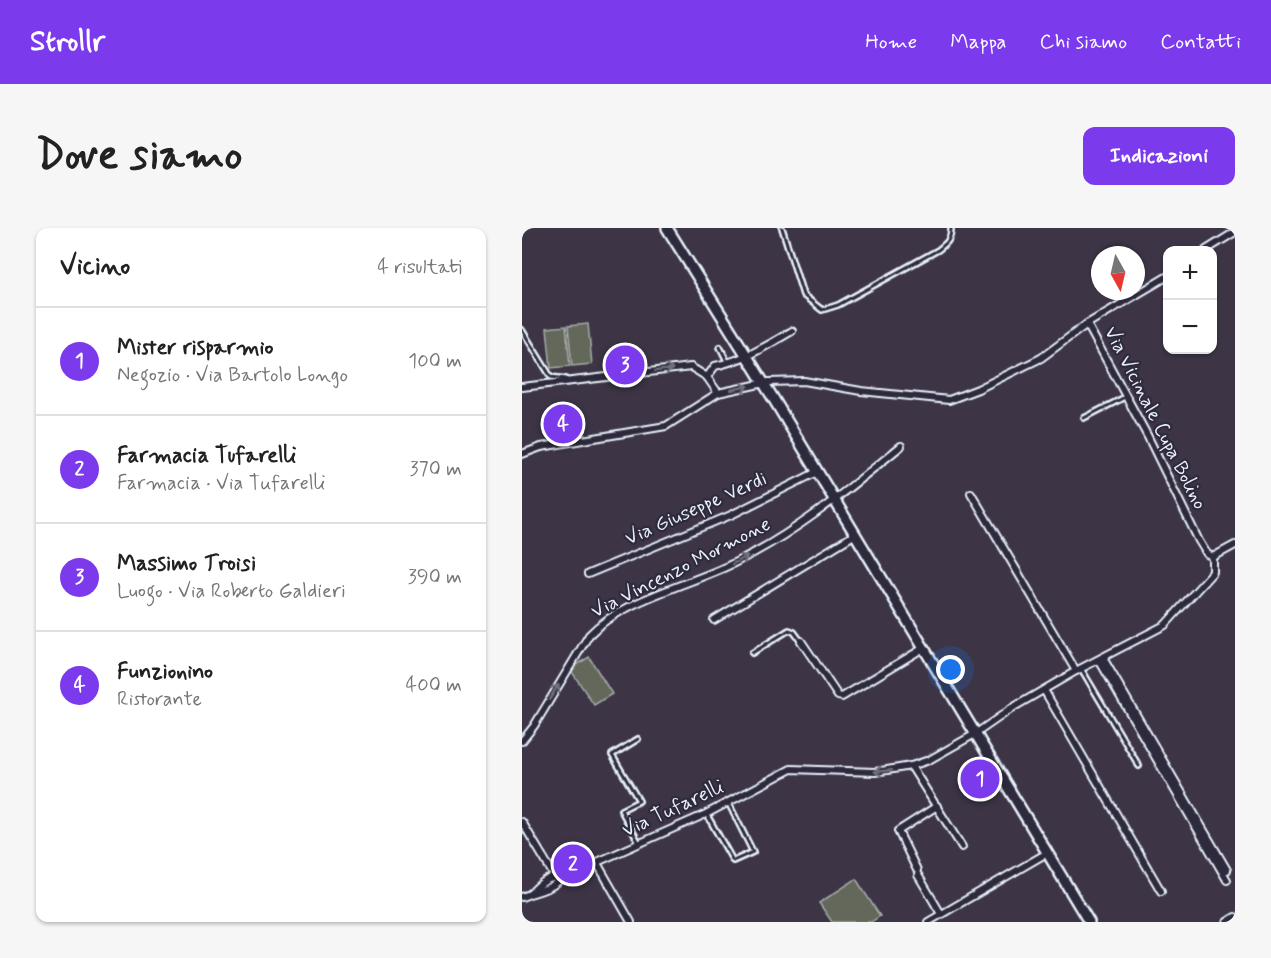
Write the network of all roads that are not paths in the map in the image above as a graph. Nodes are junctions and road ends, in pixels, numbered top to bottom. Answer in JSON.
{"nodes":[{"id":1,"x":667,"y":228,"type":"edge"},
{"id":2,"x":782,"y":228,"type":"edge"},
{"id":3,"x":951,"y":228,"type":"edge"},
{"id":4,"x":1235,"y":232,"type":"edge"},
{"id":5,"x":1212,"y":246,"type":"edge"},
{"id":6,"x":1163,"y":278,"type":"edge"},
{"id":7,"x":1087,"y":324,"type":"junction"},
{"id":8,"x":522,"y":330,"type":"edge"},
{"id":9,"x":792,"y":331,"type":"dead end"},
{"id":10,"x":720,"y":347,"type":"dead end"},
{"id":11,"x":747,"y":357,"type":"junction"},
{"id":12,"x":728,"y":363,"type":"junction"},
{"id":13,"x":707,"y":377,"type":"junction"},
{"id":14,"x":577,"y":381,"type":"junction"},
{"id":15,"x":763,"y":382,"type":"junction"},
{"id":16,"x":522,"y":387,"type":"edge"},
{"id":17,"x":718,"y":393,"type":"junction"},
{"id":18,"x":1126,"y":396,"type":"junction"},
{"id":19,"x":1084,"y":418,"type":"dead end"},
{"id":20,"x":901,"y":446,"type":"dead end"},
{"id":21,"x":522,"y":454,"type":"edge"},
{"id":22,"x":817,"y":472,"type":"junction"},
{"id":23,"x":971,"y":493,"type":"dead end"},
{"id":24,"x":834,"y":502,"type":"junction"},
{"id":25,"x":854,"y":535,"type":"junction"},
{"id":26,"x":1235,"y":545,"type":"edge"},
{"id":27,"x":1213,"y":557,"type":"junction"},
{"id":28,"x":588,"y":574,"type":"dead end"},
{"id":29,"x":714,"y":620,"type":"dead end"},
{"id":30,"x":801,"y":641,"type":"joint"},
{"id":31,"x":922,"y":649,"type":"junction"},
{"id":32,"x":752,"y":653,"type":"dead end"},
{"id":33,"x":1101,"y":659,"type":"junction"},
{"id":34,"x":1079,"y":670,"type":"junction"},
{"id":35,"x":1044,"y":690,"type":"junction"},
{"id":36,"x":975,"y":734,"type":"junction"},
{"id":37,"x":638,"y":739,"type":"dead end"},
{"id":38,"x":522,"y":741,"type":"edge"},
{"id":39,"x":912,"y":766,"type":"junction"},
{"id":40,"x":1139,"y":766,"type":"dead end"},
{"id":41,"x":728,"y":802,"type":"junction"},
{"id":42,"x":937,"y":806,"type":"junction"},
{"id":43,"x":706,"y":814,"type":"junction"},
{"id":44,"x":522,"y":822,"type":"edge"},
{"id":45,"x":639,"y":843,"type":"junction"},
{"id":46,"x":962,"y":847,"type":"dead end"},
{"id":47,"x":1047,"y":853,"type":"junction"},
{"id":48,"x":597,"y":863,"type":"junction"},
{"id":49,"x":1227,"y":870,"type":"dead end"},
{"id":50,"x":558,"y":878,"type":"junction"},
{"id":51,"x":1227,"y":880,"type":"dead end"},
{"id":52,"x":1161,"y":891,"type":"dead end"},
{"id":53,"x":522,"y":897,"type":"edge"},
{"id":54,"x":941,"y":914,"type":"junction"},
{"id":55,"x":1235,"y":917,"type":"edge"},
{"id":56,"x":631,"y":922,"type":"edge"},
{"id":57,"x":927,"y":922,"type":"edge"},
{"id":58,"x":1089,"y":922,"type":"edge"},
{"id":59,"x":1227,"y":922,"type":"edge"}],
"edges":[{"from":1,"to":11,"type":"street"},
{"from":2,"to":3,"type":"lane"},
{"from":4,"to":5,"type":"street"},
{"from":6,"to":7,"type":"street"},
{"from":7,"to":15,"type":"street"},
{"from":7,"to":18,"type":"street","name":"Via Vicinale Cupa Bolino"},
{"from":8,"to":14,"type":"lane"},
{"from":9,"to":11,"type":"street"},
{"from":10,"to":12,"type":"lane"},
{"from":11,"to":12,"type":"street"},
{"from":11,"to":15,"type":"street"},
{"from":12,"to":13,"type":"street"},
{"from":14,"to":13,"type":"street","one_way":true},
{"from":13,"to":17,"type":"street"},
{"from":14,"to":16,"type":"street"},
{"from":17,"to":15,"type":"street","one_way":true},
{"from":15,"to":22,"type":"street"},
{"from":17,"to":21,"type":"street"},
{"from":18,"to":19,"type":"lane"},
{"from":18,"to":27,"type":"street","name":"Via Vicinale Cupa Bolino"},
{"from":20,"to":24,"type":"street","name":"Via Vincenzo Mormone"},
{"from":22,"to":24,"type":"street"},
{"from":22,"to":28,"type":"street","name":"Via Giuseppe Verdi"},
{"from":23,"to":34,"type":"street"},
{"from":24,"to":25,"type":"street"},
{"from":38,"to":24,"type":"street","name":"Via Vincenzo Mormone","one_way":true},
{"from":25,"to":29,"type":"street"},
{"from":25,"to":31,"type":"street"},
{"from":26,"to":27,"type":"street"},
{"from":27,"to":33,"type":"street"},
{"from":30,"to":31,"type":"street"},
{"from":30,"to":32,"type":"lane"},
{"from":31,"to":36,"type":"street"},
{"from":33,"to":34,"type":"street"},
{"from":33,"to":49,"type":"street"},
{"from":33,"to":51,"type":"street"},
{"from":34,"to":35,"type":"street"},
{"from":34,"to":40,"type":"lane"},
{"from":35,"to":36,"type":"street"},
{"from":35,"to":52,"type":"street"},
{"from":36,"to":39,"type":"street"},
{"from":36,"to":47,"type":"street"},
{"from":37,"to":45,"type":"lane"},
{"from":39,"to":41,"type":"street","name":"Via Tufarelli","one_way":true},
{"from":39,"to":42,"type":"street"},
{"from":41,"to":43,"type":"street","name":"Via Tufarelli"},
{"from":41,"to":43,"type":"lane"},
{"from":42,"to":46,"type":"street"},
{"from":42,"to":54,"type":"street"},
{"from":43,"to":45,"type":"street","name":"Via Tufarelli"},
{"from":44,"to":50,"type":"street"},
{"from":45,"to":48,"type":"street","name":"Via Tufarelli"},
{"from":47,"to":54,"type":"street"},
{"from":47,"to":58,"type":"street"},
{"from":48,"to":50,"type":"street","name":"Via Tufarelli"},
{"from":48,"to":56,"type":"street"},
{"from":50,"to":53,"type":"street","name":"Via Tufarelli"},
{"from":54,"to":57,"type":"street"},
{"from":55,"to":59,"type":"street"}]}
